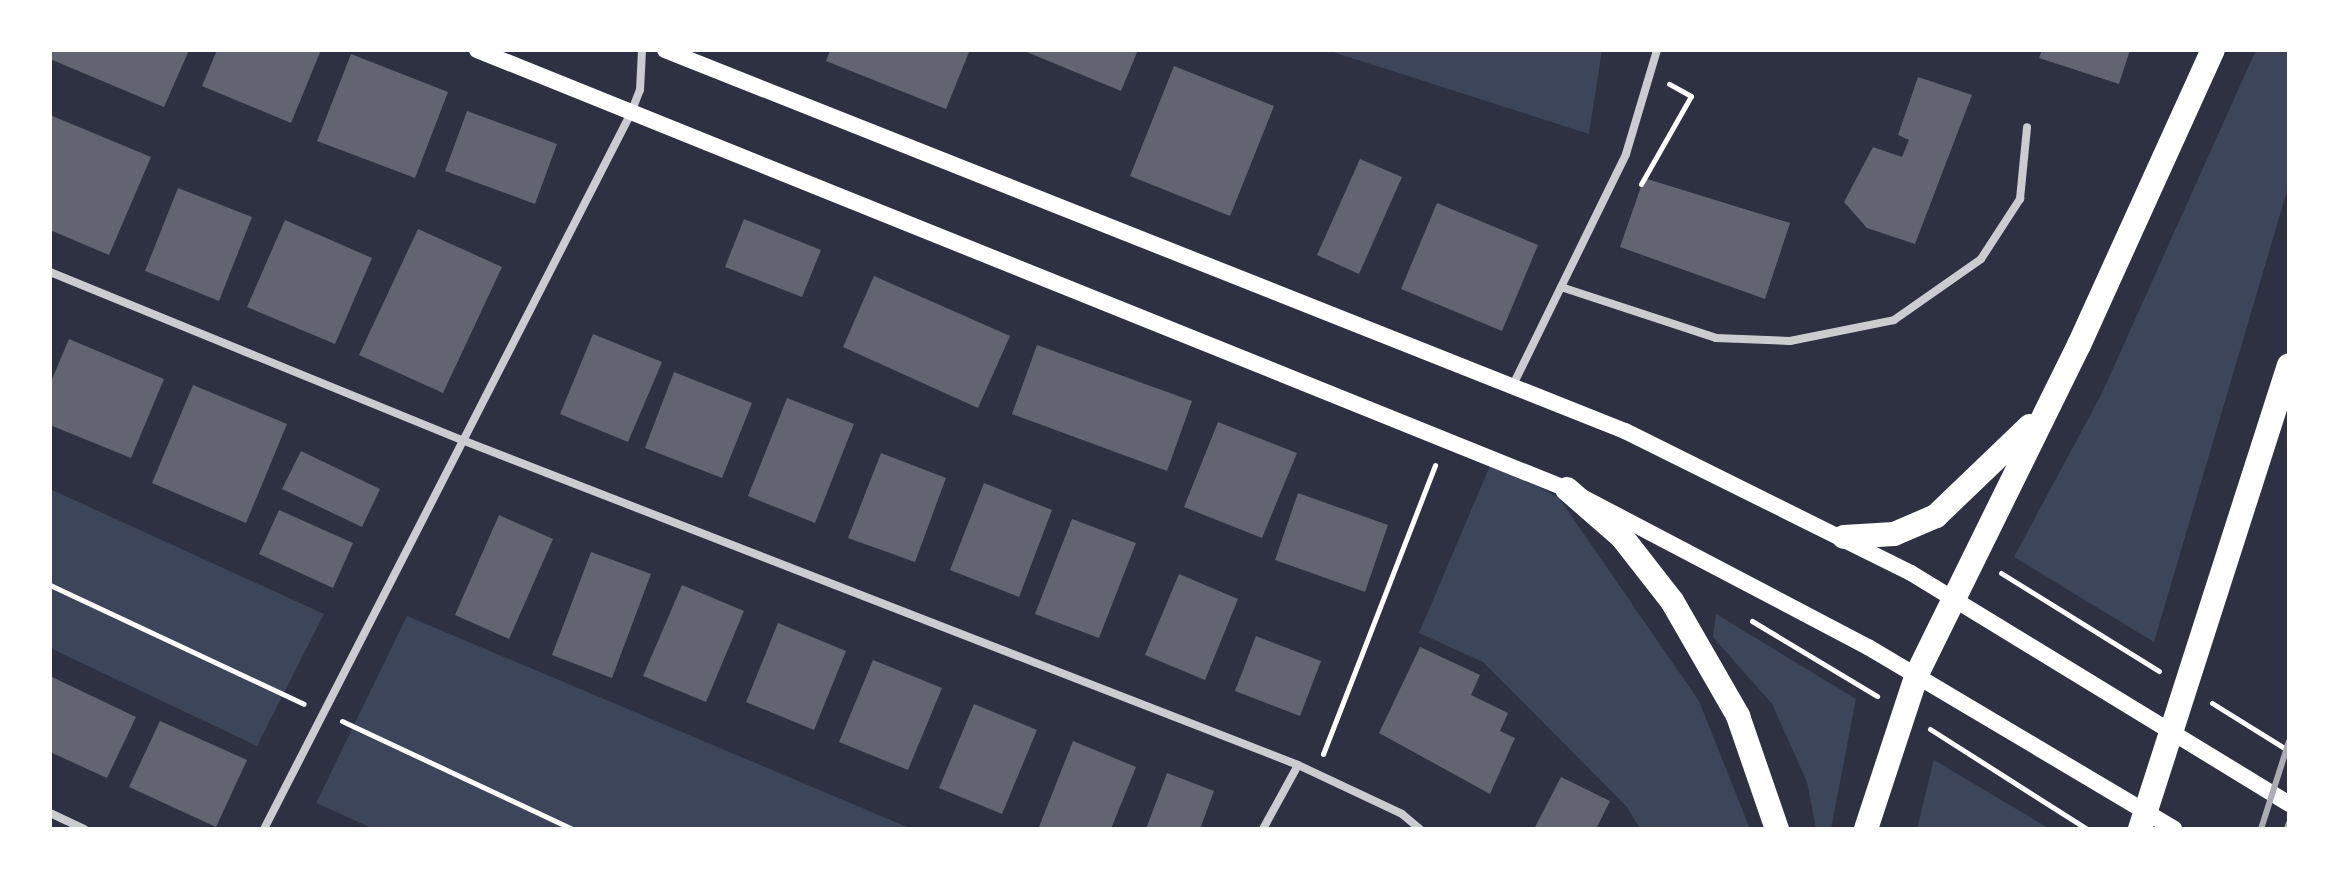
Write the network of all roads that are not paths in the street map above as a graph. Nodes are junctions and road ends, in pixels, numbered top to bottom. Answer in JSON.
{"nodes":[{"id":1,"x":477,"y":50,"type":"edge"},
{"id":2,"x":642,"y":50,"type":"edge"},
{"id":3,"x":665,"y":50,"type":"edge"},
{"id":4,"x":1657,"y":50,"type":"edge"},
{"id":5,"x":2213,"y":50,"type":"edge"},
{"id":6,"x":631,"y":113,"type":"junction"},
{"id":7,"x":2027,"y":127,"type":"dead end"},
{"id":8,"x":50,"y":272,"type":"edge"},
{"id":9,"x":1561,"y":287,"type":"junction"},
{"id":10,"x":2289,"y":365,"type":"edge"},
{"id":11,"x":1513,"y":385,"type":"junction"},
{"id":12,"x":2048,"y":407,"type":"junction"},
{"id":13,"x":462,"y":440,"type":"junction"},
{"id":14,"x":1567,"y":489,"type":"junction"},
{"id":15,"x":1844,"y":537,"type":"junction"},
{"id":16,"x":1952,"y":597,"type":"junction"},
{"id":17,"x":1917,"y":674,"type":"junction"},
{"id":18,"x":1298,"y":765,"type":"junction"},
{"id":19,"x":2289,"y":804,"type":"edge"},
{"id":20,"x":50,"y":813,"type":"edge"},
{"id":21,"x":84,"y":829,"type":"edge"},
{"id":22,"x":264,"y":829,"type":"edge"},
{"id":23,"x":1263,"y":829,"type":"edge"},
{"id":24,"x":1420,"y":829,"type":"edge"},
{"id":25,"x":1777,"y":829,"type":"edge"},
{"id":26,"x":1866,"y":829,"type":"edge"},
{"id":27,"x":2140,"y":829,"type":"edge"},
{"id":28,"x":2174,"y":829,"type":"edge"}],
"edges":[{"from":1,"to":6,"type":"main road"},
{"from":2,"to":6,"type":"street"},
{"from":3,"to":11,"type":"main road"},
{"from":4,"to":9,"type":"street"},
{"from":5,"to":12,"type":"highway"},
{"from":6,"to":13,"type":"street"},
{"from":6,"to":14,"type":"main road"},
{"from":7,"to":9,"type":"street"},
{"from":8,"to":13,"type":"street"},
{"from":9,"to":11,"type":"street"},
{"from":10,"to":27,"type":"highway"},
{"from":11,"to":15,"type":"main road"},
{"from":12,"to":15,"type":"highway"},
{"from":12,"to":16,"type":"highway"},
{"from":13,"to":18,"type":"street"},
{"from":13,"to":22,"type":"street"},
{"from":14,"to":17,"type":"main road"},
{"from":14,"to":25,"type":"highway"},
{"from":15,"to":16,"type":"main road"},
{"from":16,"to":17,"type":"highway"},
{"from":16,"to":19,"type":"main road"},
{"from":17,"to":26,"type":"highway"},
{"from":17,"to":28,"type":"main road"},
{"from":18,"to":23,"type":"street"},
{"from":18,"to":24,"type":"street"},
{"from":20,"to":21,"type":"street"}]}
